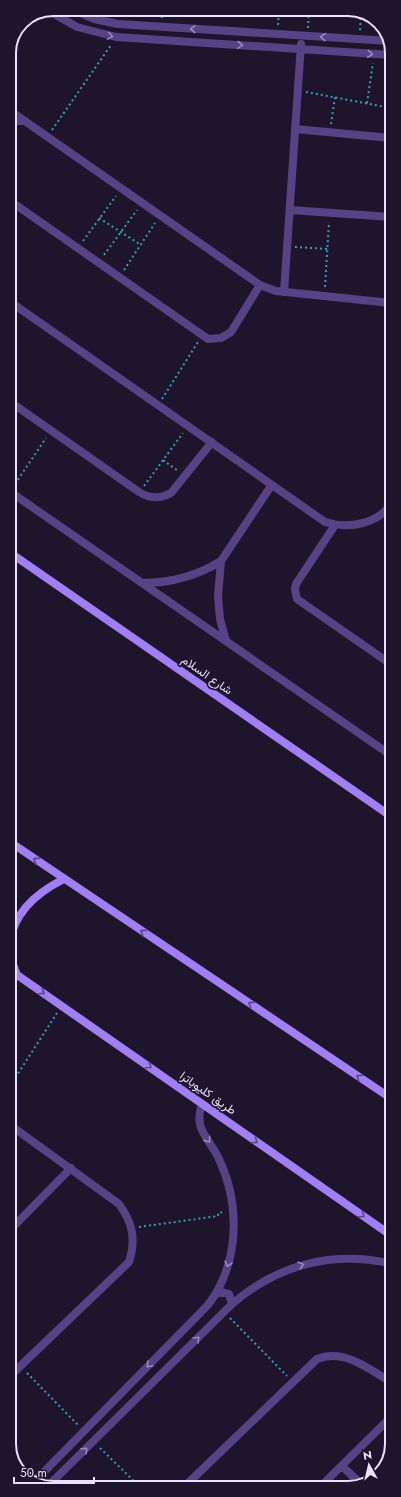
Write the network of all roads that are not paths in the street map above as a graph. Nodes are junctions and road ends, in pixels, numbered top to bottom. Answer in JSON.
{"nodes":[{"id":1,"x":58,"y":16,"type":"edge"},
{"id":2,"x":87,"y":16,"type":"edge"},
{"id":3,"x":94,"y":19,"type":"junction"},
{"id":4,"x":90,"y":32,"type":"junction"},
{"id":5,"x":304,"y":36,"type":"junction"},
{"id":6,"x":383,"y":41,"type":"edge"},
{"id":7,"x":300,"y":48,"type":"junction"},
{"id":8,"x":385,"y":55,"type":"edge"},
{"id":9,"x":16,"y":115,"type":"edge"},
{"id":10,"x":16,"y":121,"type":"edge"},
{"id":11,"x":25,"y":121,"type":"junction"},
{"id":12,"x":295,"y":130,"type":"junction"},
{"id":13,"x":385,"y":138,"type":"edge"},
{"id":14,"x":16,"y":205,"type":"edge"},
{"id":15,"x":290,"y":210,"type":"junction"},
{"id":16,"x":385,"y":217,"type":"edge"},
{"id":17,"x":260,"y":285,"type":"junction"},
{"id":18,"x":284,"y":292,"type":"junction"},
{"id":19,"x":385,"y":302,"type":"edge"},
{"id":20,"x":16,"y":306,"type":"edge"},
{"id":21,"x":16,"y":406,"type":"edge"},
{"id":22,"x":212,"y":442,"type":"junction"},
{"id":23,"x":272,"y":486,"type":"junction"},
{"id":24,"x":16,"y":495,"type":"edge"},
{"id":25,"x":385,"y":510,"type":"edge"},
{"id":26,"x":335,"y":524,"type":"junction"},
{"id":27,"x":16,"y":557,"type":"edge"},
{"id":28,"x":221,"y":560,"type":"junction"},
{"id":29,"x":142,"y":583,"type":"junction"},
{"id":30,"x":226,"y":641,"type":"junction"},
{"id":31,"x":385,"y":661,"type":"edge"},
{"id":32,"x":385,"y":751,"type":"edge"},
{"id":33,"x":385,"y":812,"type":"edge"},
{"id":34,"x":16,"y":846,"type":"edge"},
{"id":35,"x":64,"y":879,"type":"junction"},
{"id":36,"x":16,"y":921,"type":"edge"},
{"id":37,"x":17,"y":976,"type":"edge"},
{"id":38,"x":385,"y":1094,"type":"edge"},
{"id":39,"x":202,"y":1104,"type":"junction"},
{"id":40,"x":16,"y":1129,"type":"edge"},
{"id":41,"x":71,"y":1168,"type":"junction"},
{"id":42,"x":16,"y":1224,"type":"edge"},
{"id":43,"x":385,"y":1231,"type":"edge"},
{"id":44,"x":385,"y":1263,"type":"edge"},
{"id":45,"x":216,"y":1294,"type":"junction"},
{"id":46,"x":232,"y":1304,"type":"junction"},
{"id":47,"x":16,"y":1371,"type":"edge"},
{"id":48,"x":385,"y":1379,"type":"edge"},
{"id":49,"x":385,"y":1423,"type":"edge"},
{"id":50,"x":342,"y":1466,"type":"junction"},
{"id":51,"x":38,"y":1478,"type":"edge"},
{"id":52,"x":357,"y":1479,"type":"edge"},
{"id":53,"x":53,"y":1481,"type":"edge"},
{"id":54,"x":190,"y":1481,"type":"edge"},
{"id":55,"x":326,"y":1481,"type":"edge"}],
"edges":[{"from":1,"to":4,"type":"street"},
{"from":2,"to":3,"type":"street"},
{"from":3,"to":4,"type":"street"},
{"from":5,"to":3,"type":"street","one_way":true},
{"from":4,"to":7,"type":"street","one_way":true},
{"from":6,"to":5,"type":"street","one_way":true},
{"from":5,"to":7,"type":"street"},
{"from":7,"to":8,"type":"street","one_way":true},
{"from":7,"to":12,"type":"street"},
{"from":9,"to":11,"type":"street"},
{"from":10,"to":11,"type":"street"},
{"from":11,"to":17,"type":"street"},
{"from":12,"to":13,"type":"street"},
{"from":12,"to":15,"type":"street"},
{"from":14,"to":17,"type":"street"},
{"from":15,"to":16,"type":"street"},
{"from":15,"to":18,"type":"street"},
{"from":17,"to":18,"type":"street"},
{"from":18,"to":19,"type":"street"},
{"from":20,"to":22,"type":"street"},
{"from":21,"to":22,"type":"street"},
{"from":22,"to":23,"type":"street"},
{"from":23,"to":26,"type":"street"},
{"from":23,"to":28,"type":"street"},
{"from":24,"to":29,"type":"street"},
{"from":25,"to":26,"type":"street"},
{"from":26,"to":31,"type":"street"},
{"from":27,"to":33,"type":"main road","name":"شارع السلام"},
{"from":28,"to":29,"type":"street"},
{"from":28,"to":30,"type":"street"},
{"from":29,"to":30,"type":"street"},
{"from":30,"to":32,"type":"street"},
{"from":35,"to":34,"type":"main road","one_way":true},
{"from":35,"to":36,"type":"main road"},
{"from":38,"to":35,"type":"main road","one_way":true},
{"from":37,"to":39,"type":"main road","name":"طريق كليوباترا","one_way":true},
{"from":39,"to":43,"type":"main road","name":"طريق كليوباترا","one_way":true},
{"from":39,"to":45,"type":"street","one_way":true},
{"from":40,"to":41,"type":"street"},
{"from":41,"to":42,"type":"street"},
{"from":41,"to":47,"type":"street"},
{"from":46,"to":44,"type":"street","one_way":true},
{"from":45,"to":46,"type":"street"},
{"from":45,"to":51,"type":"street","one_way":true},
{"from":53,"to":46,"type":"street","one_way":true},
{"from":48,"to":54,"type":"street"},
{"from":49,"to":50,"type":"street"},
{"from":50,"to":52,"type":"street"},
{"from":50,"to":55,"type":"street"}]}
